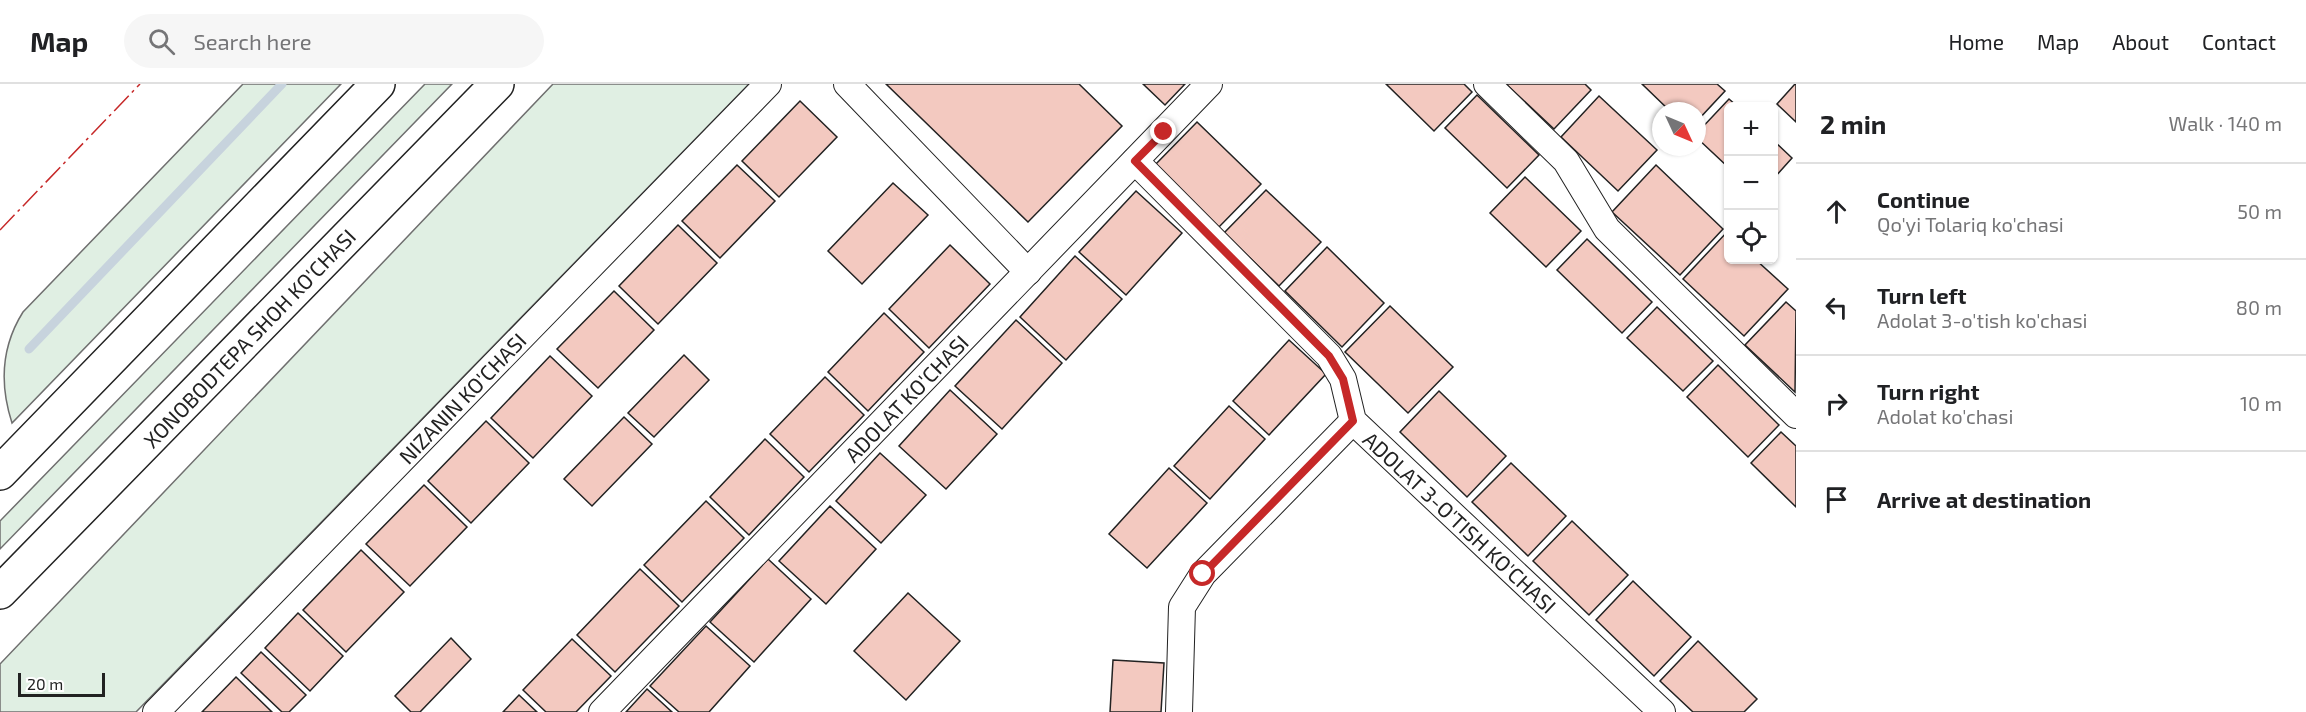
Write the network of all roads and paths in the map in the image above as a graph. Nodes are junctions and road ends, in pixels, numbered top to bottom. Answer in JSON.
{"nodes":[{"id":1,"x":378,"y":84,"type":"edge"},
{"id":2,"x":497,"y":84,"type":"edge"},
{"id":3,"x":768,"y":84,"type":"edge"},
{"id":4,"x":847,"y":84,"type":"edge"},
{"id":5,"x":1209,"y":84,"type":"edge"},
{"id":6,"x":1487,"y":84,"type":"edge"},
{"id":7,"x":1135,"y":161,"type":"junction"},
{"id":8,"x":1028,"y":272,"type":"junction"},
{"id":9,"x":1796,"y":415,"type":"edge"},
{"id":10,"x":1353,"y":421,"type":"junction"},
{"id":11,"x":0,"y":473,"type":"edge"},
{"id":12,"x":0,"y":592,"type":"edge"},
{"id":13,"x":156,"y":712,"type":"edge"},
{"id":14,"x":602,"y":712,"type":"edge"},
{"id":15,"x":1179,"y":712,"type":"edge"},
{"id":16,"x":1662,"y":712,"type":"edge"}],
"edges":[{"from":1,"to":11,"type":"highway"},
{"from":2,"to":12,"type":"highway","name":"XONOBODTEPA SHOH KO'CHASI"},
{"from":3,"to":13,"type":"street","name":"NIZANIN KO'CHASI"},
{"from":4,"to":8,"type":"street"},
{"from":5,"to":7,"type":"street","name":"ADOLAT KO'CHASI"},
{"from":6,"to":9,"type":"street"},
{"from":7,"to":8,"type":"street","name":"ADOLAT KO'CHASI"},
{"from":7,"to":10,"type":"street","name":"ADOLAT 3-O'TISH KO'CHASI"},
{"from":8,"to":14,"type":"street","name":"ADOLAT KO'CHASI"},
{"from":10,"to":15,"type":"street"},
{"from":10,"to":16,"type":"street","name":"ADOLAT 3-O'TISH KO'CHASI"}]}
